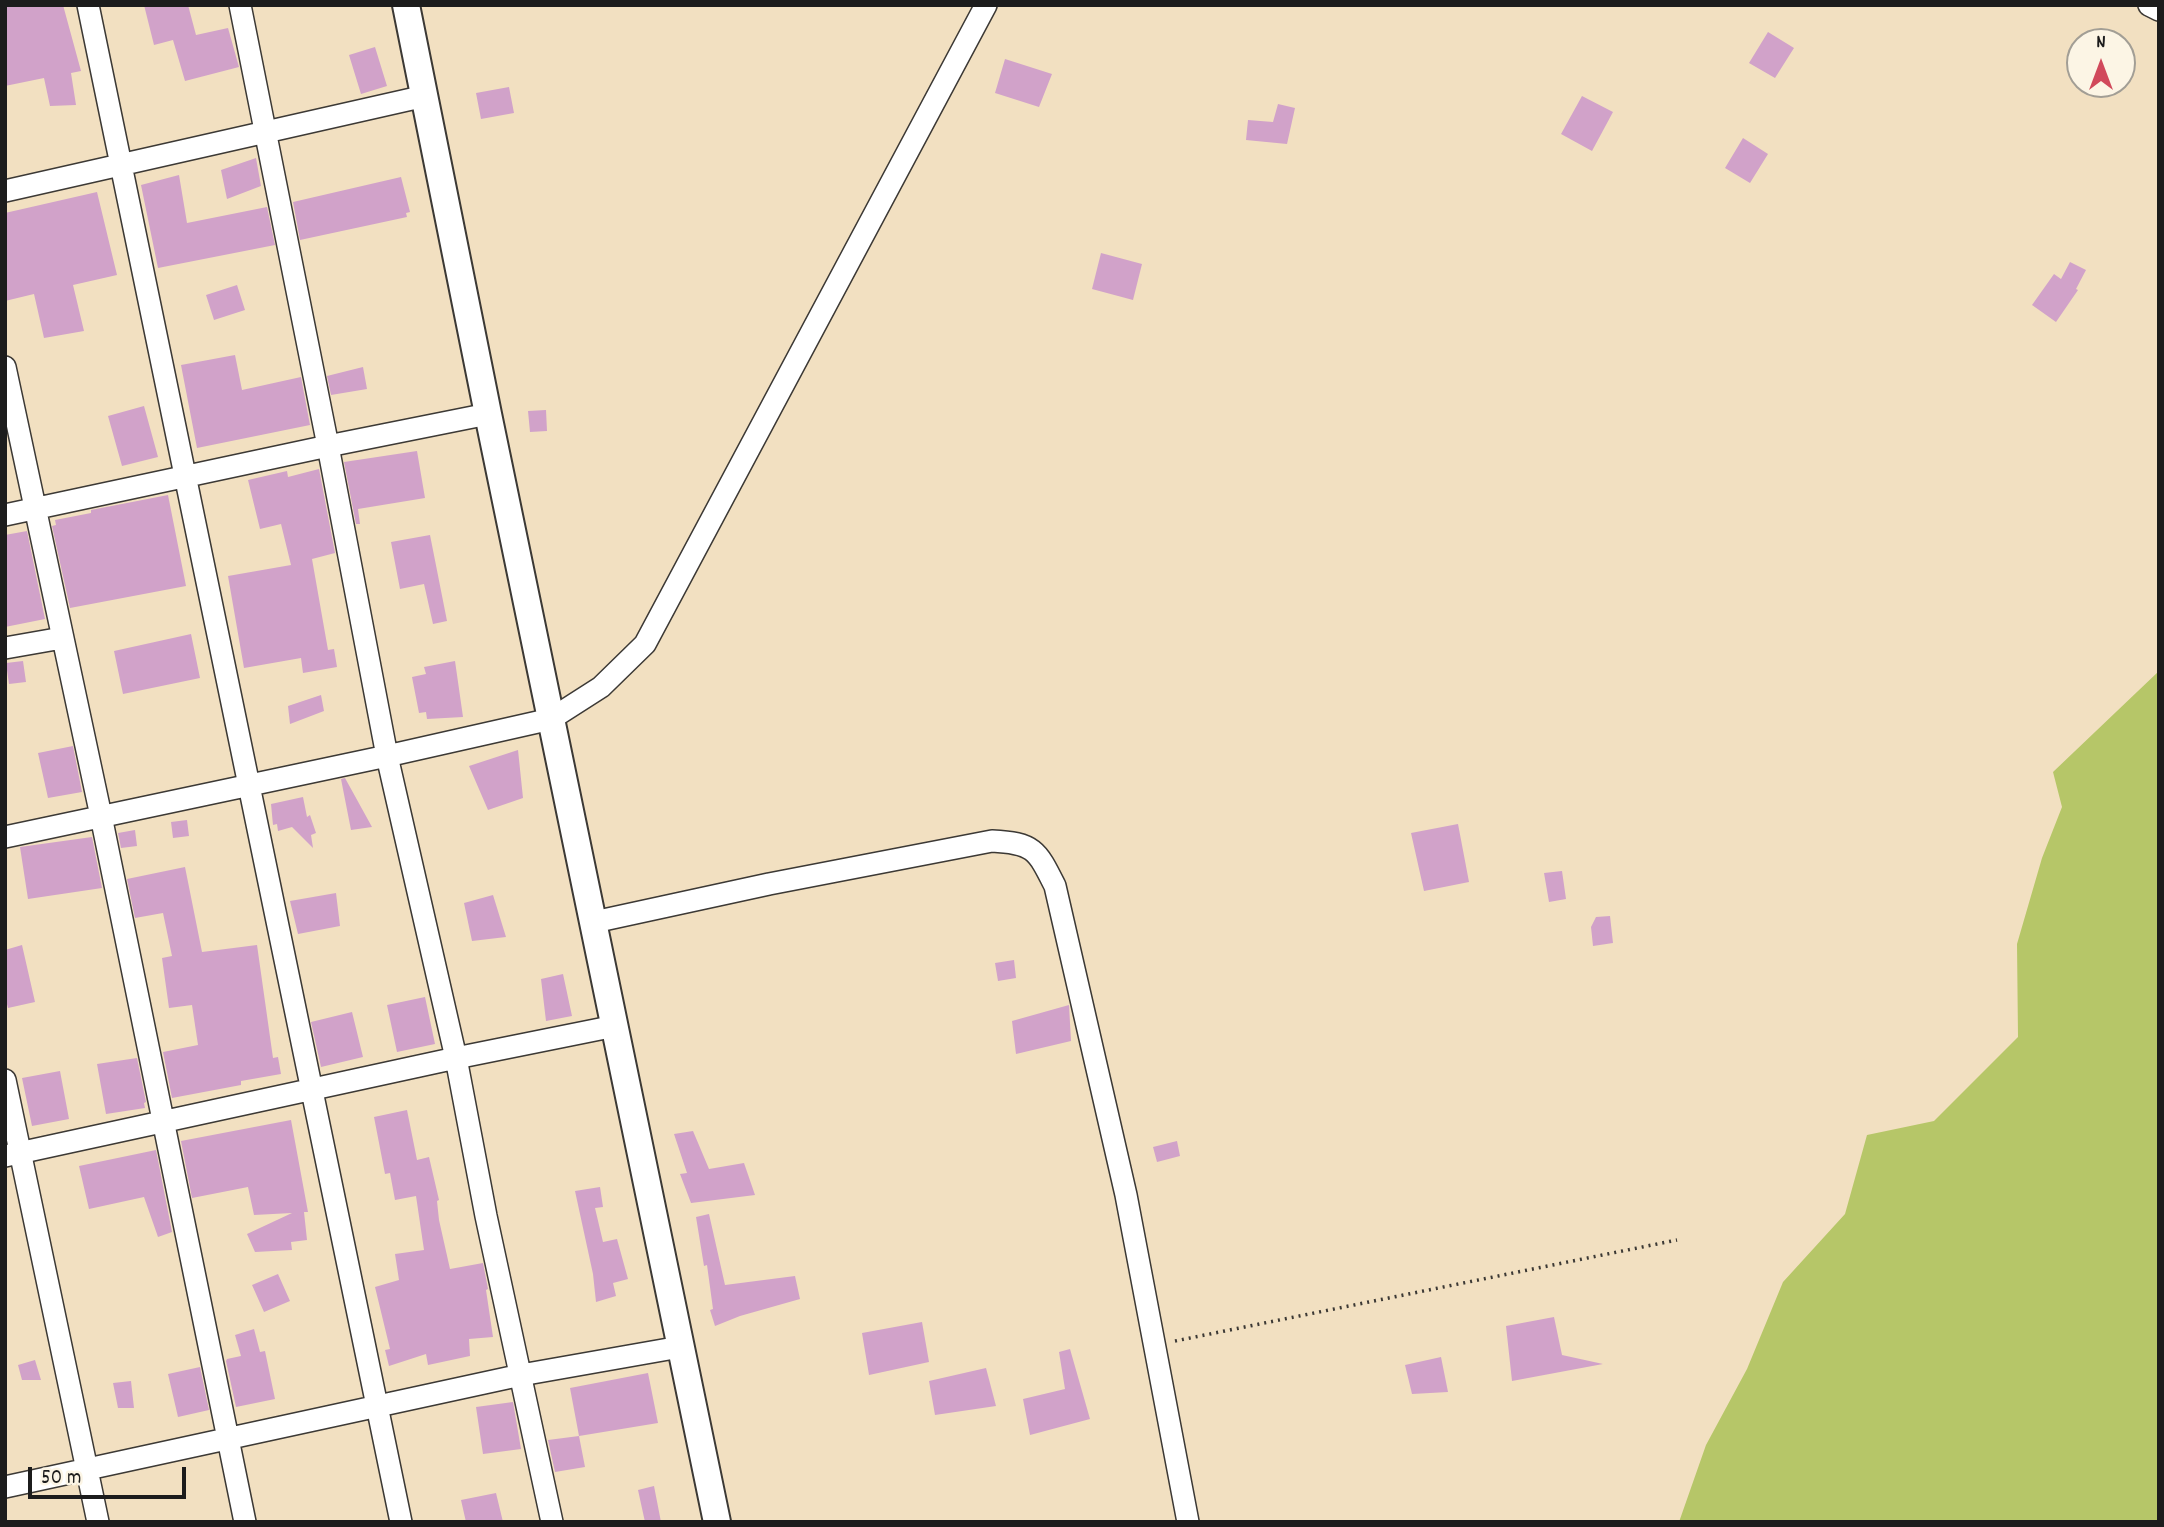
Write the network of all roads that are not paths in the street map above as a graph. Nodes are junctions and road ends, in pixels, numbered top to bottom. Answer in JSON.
{"nodes":[{"id":1,"x":88,"y":5,"type":"edge"},
{"id":2,"x":240,"y":5,"type":"edge"},
{"id":3,"x":407,"y":5,"type":"edge"},
{"id":4,"x":986,"y":5,"type":"edge"},
{"id":5,"x":2149,"y":5,"type":"edge"},
{"id":6,"x":2159,"y":10,"type":"edge"},
{"id":7,"x":425,"y":96,"type":"junction"},
{"id":8,"x":265,"y":133,"type":"junction"},
{"id":9,"x":121,"y":165,"type":"junction"},
{"id":10,"x":5,"y":191,"type":"edge"},
{"id":11,"x":5,"y":367,"type":"edge"},
{"id":12,"x":488,"y":414,"type":"junction"},
{"id":13,"x":328,"y":446,"type":"junction"},
{"id":14,"x":185,"y":477,"type":"junction"},
{"id":15,"x":34,"y":508,"type":"junction"},
{"id":16,"x":5,"y":514,"type":"edge"},
{"id":17,"x":62,"y":638,"type":"junction"},
{"id":18,"x":5,"y":648,"type":"edge"},
{"id":19,"x":551,"y":719,"type":"junction"},
{"id":20,"x":387,"y":756,"type":"junction"},
{"id":21,"x":249,"y":785,"type":"junction"},
{"id":22,"x":101,"y":816,"type":"junction"},
{"id":23,"x":5,"y":837,"type":"edge"},
{"id":24,"x":594,"y":922,"type":"junction"},
{"id":25,"x":615,"y":1026,"type":"junction"},
{"id":26,"x":456,"y":1058,"type":"junction"},
{"id":27,"x":5,"y":1080,"type":"edge"},
{"id":28,"x":311,"y":1090,"type":"junction"},
{"id":29,"x":162,"y":1121,"type":"junction"},
{"id":30,"x":13,"y":1154,"type":"edge"},
{"id":31,"x":680,"y":1346,"type":"junction"},
{"id":32,"x":521,"y":1375,"type":"junction"},
{"id":33,"x":377,"y":1406,"type":"junction"},
{"id":34,"x":228,"y":1439,"type":"junction"},
{"id":35,"x":86,"y":1469,"type":"junction"},
{"id":36,"x":5,"y":1487,"type":"edge"},
{"id":37,"x":98,"y":1522,"type":"edge"},
{"id":38,"x":245,"y":1522,"type":"edge"},
{"id":39,"x":401,"y":1522,"type":"edge"},
{"id":40,"x":552,"y":1522,"type":"edge"},
{"id":41,"x":717,"y":1522,"type":"edge"},
{"id":42,"x":1188,"y":1522,"type":"edge"}],
"edges":[{"from":1,"to":9,"type":"street"},
{"from":2,"to":8,"type":"street"},
{"from":3,"to":7,"type":"street"},
{"from":4,"to":19,"type":"street"},
{"from":5,"to":6,"type":"street"},
{"from":7,"to":8,"type":"street"},
{"from":7,"to":12,"type":"street"},
{"from":8,"to":9,"type":"street"},
{"from":8,"to":13,"type":"street"},
{"from":9,"to":10,"type":"street"},
{"from":9,"to":14,"type":"street"},
{"from":11,"to":15,"type":"street"},
{"from":12,"to":13,"type":"street"},
{"from":12,"to":19,"type":"street"},
{"from":13,"to":14,"type":"street"},
{"from":13,"to":20,"type":"street"},
{"from":14,"to":15,"type":"street"},
{"from":14,"to":21,"type":"street"},
{"from":15,"to":16,"type":"street"},
{"from":15,"to":17,"type":"street"},
{"from":17,"to":18,"type":"street"},
{"from":17,"to":22,"type":"street"},
{"from":19,"to":20,"type":"street"},
{"from":19,"to":24,"type":"street"},
{"from":20,"to":21,"type":"street"},
{"from":20,"to":26,"type":"street"},
{"from":21,"to":22,"type":"street"},
{"from":21,"to":28,"type":"street"},
{"from":22,"to":23,"type":"street"},
{"from":22,"to":29,"type":"street"},
{"from":24,"to":25,"type":"street"},
{"from":24,"to":42,"type":"street"},
{"from":25,"to":26,"type":"street"},
{"from":25,"to":31,"type":"street"},
{"from":26,"to":28,"type":"street"},
{"from":26,"to":32,"type":"street"},
{"from":27,"to":30,"type":"street"},
{"from":28,"to":29,"type":"street"},
{"from":28,"to":33,"type":"street"},
{"from":29,"to":30,"type":"street"},
{"from":29,"to":34,"type":"street"},
{"from":30,"to":35,"type":"street"},
{"from":31,"to":32,"type":"street"},
{"from":31,"to":41,"type":"street"},
{"from":32,"to":33,"type":"street"},
{"from":32,"to":40,"type":"street"},
{"from":33,"to":34,"type":"street"},
{"from":33,"to":39,"type":"street"},
{"from":34,"to":35,"type":"street"},
{"from":34,"to":38,"type":"street"},
{"from":35,"to":36,"type":"street"},
{"from":35,"to":37,"type":"street"}]}
